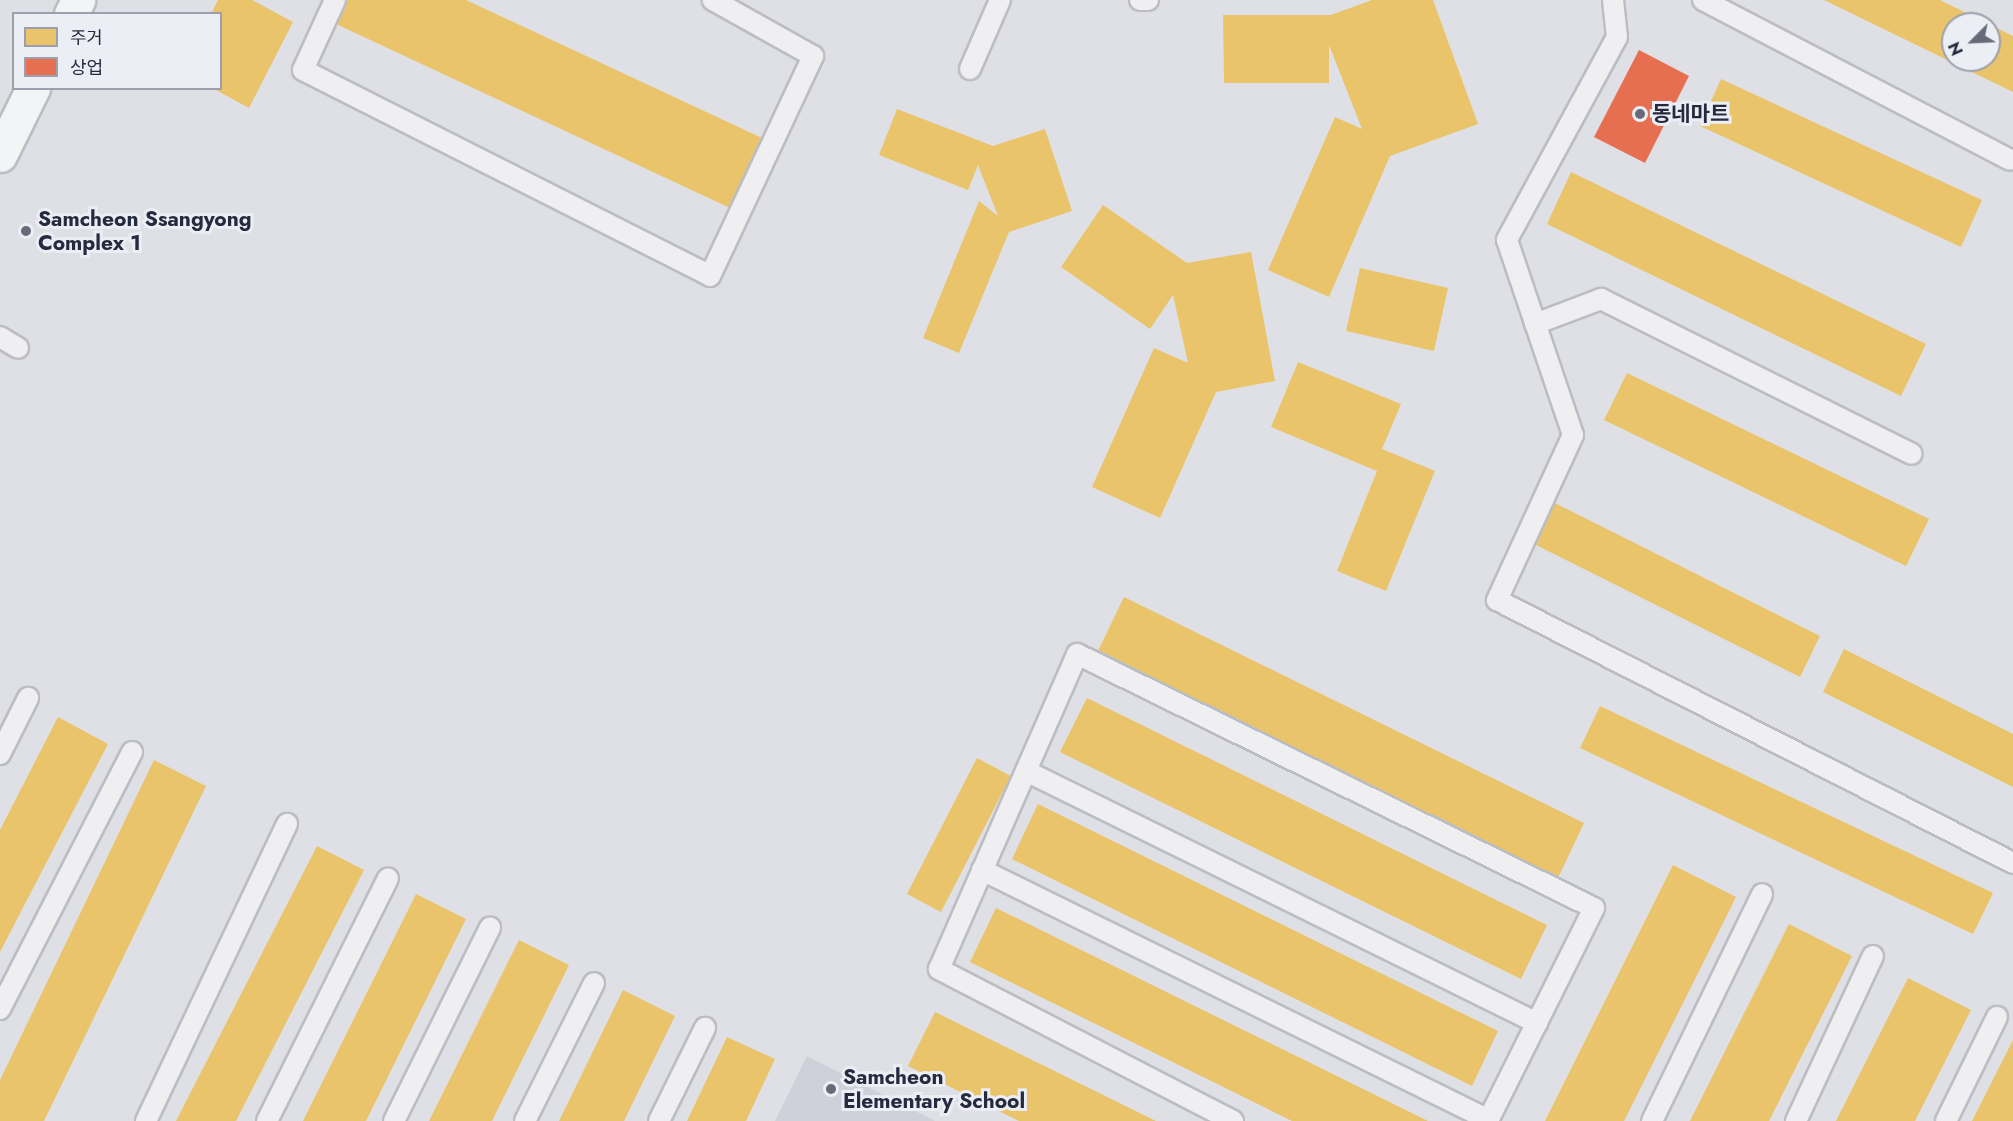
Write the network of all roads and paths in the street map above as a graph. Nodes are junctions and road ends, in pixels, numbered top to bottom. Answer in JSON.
{"nodes":[{"id":1,"x":334,"y":0,"type":"edge"},
{"id":2,"x":713,"y":0,"type":"edge"},
{"id":3,"x":1000,"y":0,"type":"edge"},
{"id":4,"x":1140,"y":0,"type":"edge"},
{"id":5,"x":1148,"y":0,"type":"edge"},
{"id":6,"x":1613,"y":0,"type":"edge"},
{"id":7,"x":1703,"y":0,"type":"edge"},
{"id":8,"x":970,"y":69,"type":"dead end"},
{"id":9,"x":32,"y":90,"type":"edge"},
{"id":10,"x":0,"y":155,"type":"edge"},
{"id":11,"x":2010,"y":159,"type":"dead end"},
{"id":12,"x":1535,"y":324,"type":"junction"},
{"id":13,"x":0,"y":338,"type":"edge"},
{"id":14,"x":18,"y":348,"type":"dead end"},
{"id":15,"x":1912,"y":454,"type":"dead end"},
{"id":16,"x":28,"y":698,"type":"dead end"},
{"id":17,"x":132,"y":753,"type":"dead end"},
{"id":18,"x":0,"y":754,"type":"edge"},
{"id":19,"x":1026,"y":771,"type":"junction"},
{"id":20,"x":287,"y":824,"type":"dead end"},
{"id":21,"x":2013,"y":863,"type":"edge"},
{"id":22,"x":982,"y":870,"type":"junction"},
{"id":23,"x":388,"y":878,"type":"dead end"},
{"id":24,"x":1762,"y":894,"type":"dead end"},
{"id":25,"x":490,"y":928,"type":"dead end"},
{"id":26,"x":1873,"y":956,"type":"dead end"},
{"id":27,"x":594,"y":983,"type":"dead end"},
{"id":28,"x":0,"y":1010,"type":"edge"},
{"id":29,"x":1997,"y":1017,"type":"dead end"},
{"id":30,"x":1537,"y":1023,"type":"junction"},
{"id":31,"x":705,"y":1028,"type":"dead end"},
{"id":32,"x":1489,"y":1120,"type":"edge"},
{"id":33,"x":146,"y":1121,"type":"edge"},
{"id":34,"x":267,"y":1121,"type":"edge"},
{"id":35,"x":394,"y":1121,"type":"edge"},
{"id":36,"x":525,"y":1121,"type":"edge"},
{"id":37,"x":658,"y":1121,"type":"edge"},
{"id":38,"x":1233,"y":1121,"type":"edge"},
{"id":39,"x":1652,"y":1121,"type":"edge"},
{"id":40,"x":1796,"y":1121,"type":"edge"},
{"id":41,"x":1946,"y":1121,"type":"edge"}],
"edges":[{"from":1,"to":2,"type":"lane"},
{"from":3,"to":8,"type":"lane"},
{"from":4,"to":5,"type":"lane"},
{"from":6,"to":12,"type":"lane"},
{"from":7,"to":11,"type":"lane"},
{"from":9,"to":10,"type":"street"},
{"from":12,"to":15,"type":"lane"},
{"from":12,"to":21,"type":"lane"},
{"from":13,"to":14,"type":"lane"},
{"from":16,"to":18,"type":"lane"},
{"from":17,"to":28,"type":"lane"},
{"from":19,"to":22,"type":"lane"},
{"from":19,"to":30,"type":"lane"},
{"from":19,"to":30,"type":"lane"},
{"from":20,"to":33,"type":"lane"},
{"from":22,"to":32,"type":"lane"},
{"from":22,"to":38,"type":"lane"},
{"from":23,"to":34,"type":"lane"},
{"from":24,"to":39,"type":"lane"},
{"from":25,"to":35,"type":"lane"},
{"from":26,"to":40,"type":"lane"},
{"from":27,"to":36,"type":"lane"},
{"from":29,"to":41,"type":"lane"},
{"from":30,"to":32,"type":"lane"},
{"from":31,"to":37,"type":"lane"}]}
